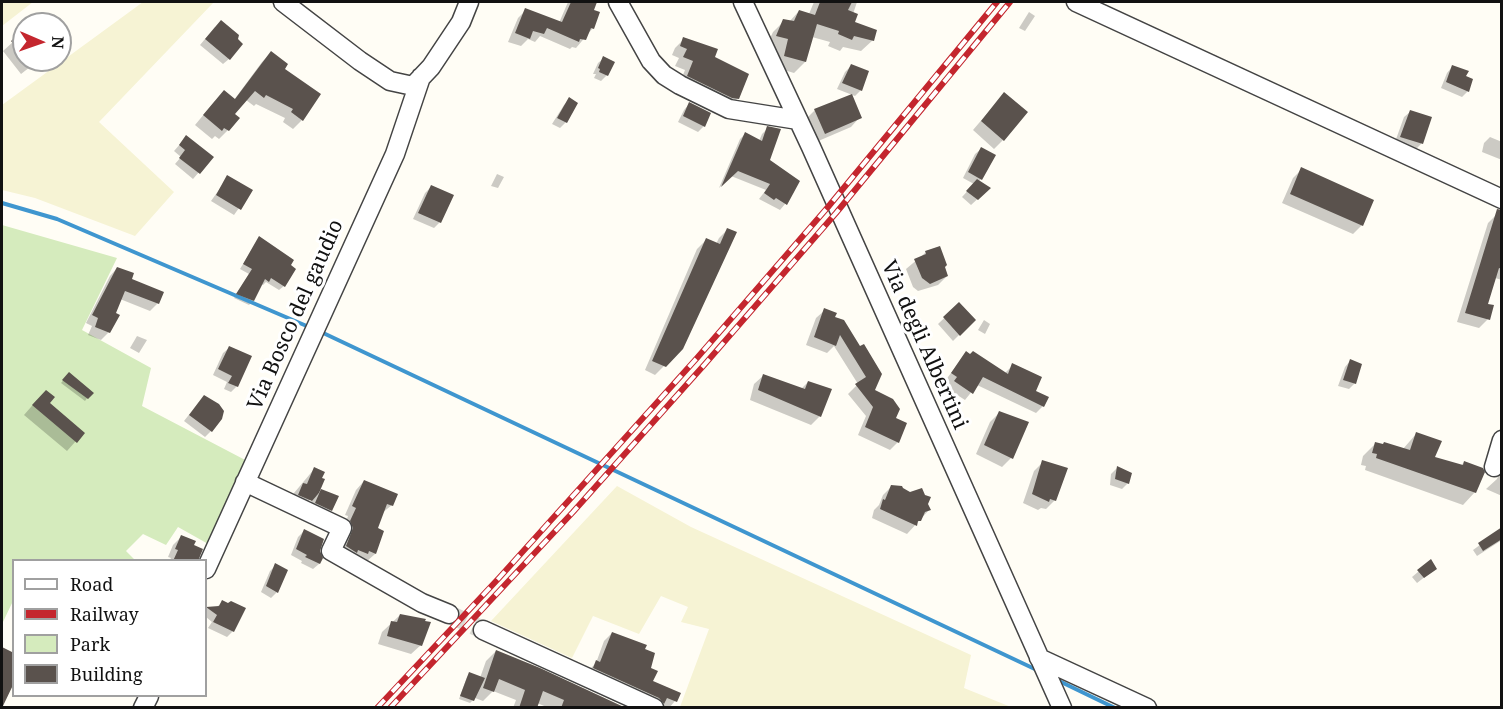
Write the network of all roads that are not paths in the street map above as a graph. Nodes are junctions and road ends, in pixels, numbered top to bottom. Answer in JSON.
{"nodes":[{"id":1,"x":283,"y":2,"type":"edge"},
{"id":2,"x":469,"y":2,"type":"edge"},
{"id":3,"x":618,"y":2,"type":"edge"},
{"id":4,"x":743,"y":2,"type":"edge"},
{"id":5,"x":1076,"y":2,"type":"edge"},
{"id":6,"x":421,"y":77,"type":"junction"},
{"id":7,"x":798,"y":120,"type":"junction"},
{"id":8,"x":1502,"y":199,"type":"edge"},
{"id":9,"x":1502,"y":440,"type":"edge"},
{"id":10,"x":1494,"y":468,"type":"dead end"},
{"id":11,"x":245,"y":482,"type":"junction"},
{"id":12,"x":207,"y":567,"type":"edge"},
{"id":13,"x":449,"y":614,"type":"tunnel mouth"},
{"id":14,"x":483,"y":630,"type":"tunnel mouth"},
{"id":15,"x":1044,"y":669,"type":"junction"},
{"id":16,"x":654,"y":708,"type":"edge"},
{"id":17,"x":1062,"y":708,"type":"edge"},
{"id":18,"x":1147,"y":708,"type":"edge"}],
"edges":[{"from":1,"to":6,"type":"street"},
{"from":2,"to":6,"type":"street"},
{"from":3,"to":7,"type":"street"},
{"from":4,"to":7,"type":"street","name":"Via degli Albertini"},
{"from":5,"to":8,"type":"street"},
{"from":6,"to":11,"type":"street","name":"Via Bosco del gaudio"},
{"from":7,"to":15,"type":"street","name":"Via degli Albertini"},
{"from":9,"to":10,"type":"street"},
{"from":11,"to":12,"type":"street","name":"Via Bosco del gaudio"},
{"from":11,"to":13,"type":"street"},
{"from":14,"to":16,"type":"street"},
{"from":15,"to":17,"type":"street","name":"Via degli Albertini"},
{"from":15,"to":18,"type":"street"}]}
